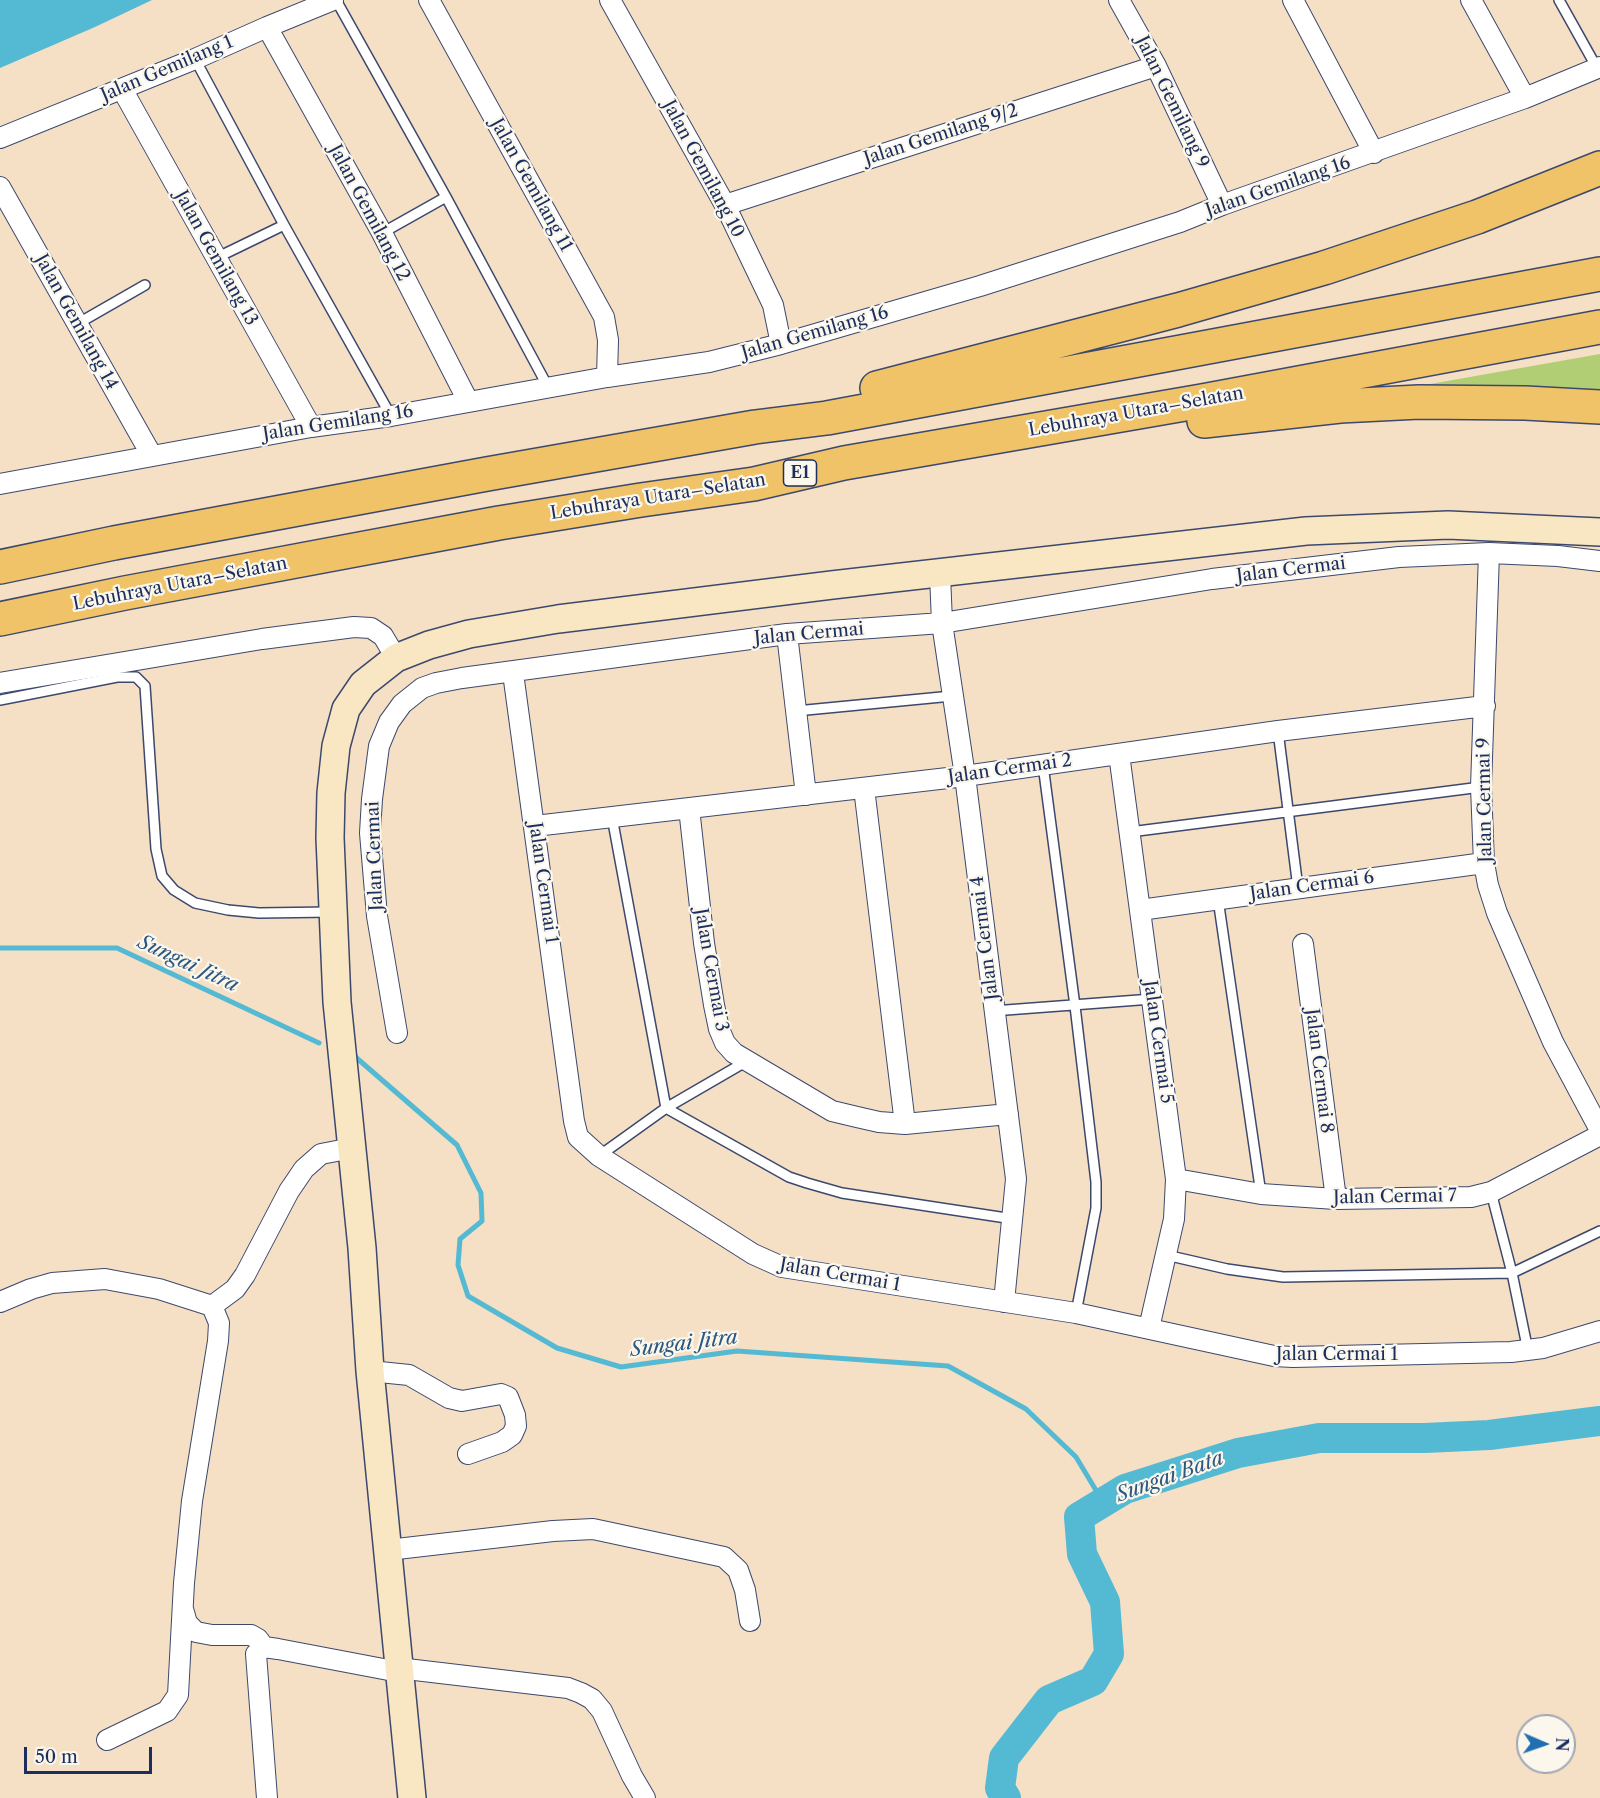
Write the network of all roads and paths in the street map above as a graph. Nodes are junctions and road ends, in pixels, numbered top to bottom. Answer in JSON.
{"nodes":[{"id":1,"x":335,"y":0,"type":"edge"},
{"id":2,"x":429,"y":0,"type":"edge"},
{"id":3,"x":610,"y":0,"type":"edge"},
{"id":4,"x":1119,"y":0,"type":"edge"},
{"id":5,"x":1293,"y":0,"type":"edge"},
{"id":6,"x":1471,"y":0,"type":"edge"},
{"id":7,"x":1559,"y":0,"type":"edge"},
{"id":8,"x":267,"y":27,"type":"junction"},
{"id":9,"x":195,"y":59,"type":"junction"},
{"id":10,"x":1156,"y":66,"type":"junction"},
{"id":11,"x":1598,"y":68,"type":"edge"},
{"id":12,"x":122,"y":89,"type":"junction"},
{"id":13,"x":1525,"y":98,"type":"junction"},
{"id":14,"x":0,"y":138,"type":"edge"},
{"id":15,"x":1374,"y":153,"type":"junction"},
{"id":16,"x":1600,"y":168,"type":"edge"},
{"id":17,"x":0,"y":187,"type":"edge"},
{"id":18,"x":446,"y":197,"type":"junction"},
{"id":19,"x":725,"y":205,"type":"junction"},
{"id":20,"x":1222,"y":205,"type":"junction"},
{"id":21,"x":284,"y":225,"type":"junction"},
{"id":22,"x":382,"y":233,"type":"junction"},
{"id":23,"x":216,"y":258,"type":"junction"},
{"id":24,"x":1600,"y":274,"type":"edge"},
{"id":25,"x":145,"y":285,"type":"dead end"},
{"id":26,"x":77,"y":324,"type":"junction"},
{"id":27,"x":1600,"y":327,"type":"edge"},
{"id":28,"x":781,"y":344,"type":"junction"},
{"id":29,"x":607,"y":377,"type":"junction"},
{"id":30,"x":548,"y":387,"type":"junction"},
{"id":31,"x":468,"y":401,"type":"junction"},
{"id":32,"x":1600,"y":407,"type":"edge"},
{"id":33,"x":391,"y":416,"type":"junction"},
{"id":34,"x":311,"y":427,"type":"junction"},
{"id":35,"x":755,"y":427,"type":"junction"},
{"id":36,"x":152,"y":456,"type":"junction"},
{"id":37,"x":0,"y":484,"type":"edge"},
{"id":38,"x":754,"y":484,"type":"junction"},
{"id":39,"x":1600,"y":532,"type":"edge"},
{"id":40,"x":1489,"y":553,"type":"junction"},
{"id":41,"x":1600,"y":561,"type":"edge"},
{"id":42,"x":0,"y":567,"type":"edge"},
{"id":43,"x":940,"y":574,"type":"junction"},
{"id":44,"x":0,"y":619,"type":"edge"},
{"id":45,"x":942,"y":623,"type":"junction"},
{"id":46,"x":787,"y":634,"type":"junction"},
{"id":47,"x":396,"y":658,"type":"junction"},
{"id":48,"x":513,"y":673,"type":"junction"},
{"id":49,"x":0,"y":682,"type":"edge"},
{"id":50,"x":952,"y":696,"type":"junction"},
{"id":51,"x":0,"y":700,"type":"edge"},
{"id":52,"x":1485,"y":706,"type":"junction"},
{"id":53,"x":796,"y":711,"type":"junction"},
{"id":54,"x":1278,"y":731,"type":"junction"},
{"id":55,"x":1119,"y":754,"type":"junction"},
{"id":56,"x":1043,"y":765,"type":"junction"},
{"id":57,"x":965,"y":776,"type":"junction"},
{"id":58,"x":864,"y":788,"type":"junction"},
{"id":59,"x":1481,"y":788,"type":"junction"},
{"id":60,"x":806,"y":795,"type":"junction"},
{"id":61,"x":689,"y":808,"type":"junction"},
{"id":62,"x":1289,"y":812,"type":"junction"},
{"id":63,"x":612,"y":817,"type":"junction"},
{"id":64,"x":535,"y":826,"type":"junction"},
{"id":65,"x":1130,"y":832,"type":"junction"},
{"id":66,"x":1484,"y":862,"type":"junction"},
{"id":67,"x":1298,"y":888,"type":"junction"},
{"id":68,"x":1218,"y":899,"type":"junction"},
{"id":69,"x":1140,"y":910,"type":"junction"},
{"id":70,"x":333,"y":912,"type":"junction"},
{"id":71,"x":1303,"y":944,"type":"dead end"},
{"id":72,"x":1152,"y":999,"type":"junction"},
{"id":73,"x":1075,"y":1006,"type":"junction"},
{"id":74,"x":993,"y":1011,"type":"junction"},
{"id":75,"x":397,"y":1033,"type":"dead end"},
{"id":76,"x":747,"y":1061,"type":"junction"},
{"id":77,"x":666,"y":1108,"type":"junction"},
{"id":78,"x":1008,"y":1114,"type":"junction"},
{"id":79,"x":905,"y":1124,"type":"junction"},
{"id":80,"x":1600,"y":1132,"type":"edge"},
{"id":81,"x":352,"y":1148,"type":"junction"},
{"id":82,"x":599,"y":1156,"type":"junction"},
{"id":83,"x":1176,"y":1179,"type":"junction"},
{"id":84,"x":1491,"y":1192,"type":"junction"},
{"id":85,"x":1262,"y":1194,"type":"junction"},
{"id":86,"x":1336,"y":1199,"type":"junction"},
{"id":87,"x":1013,"y":1219,"type":"junction"},
{"id":88,"x":1600,"y":1231,"type":"edge"},
{"id":89,"x":1166,"y":1255,"type":"junction"},
{"id":90,"x":1512,"y":1273,"type":"junction"},
{"id":91,"x":0,"y":1302,"type":"edge"},
{"id":92,"x":1004,"y":1302,"type":"junction"},
{"id":93,"x":212,"y":1306,"type":"junction"},
{"id":94,"x":1076,"y":1313,"type":"junction"},
{"id":95,"x":1149,"y":1328,"type":"junction"},
{"id":96,"x":1600,"y":1331,"type":"edge"},
{"id":97,"x":1528,"y":1351,"type":"junction"},
{"id":98,"x":370,"y":1371,"type":"junction"},
{"id":99,"x":468,"y":1454,"type":"dead end"},
{"id":100,"x":388,"y":1550,"type":"junction"},
{"id":101,"x":183,"y":1609,"type":"junction"},
{"id":102,"x":750,"y":1621,"type":"dead end"},
{"id":103,"x":264,"y":1647,"type":"junction"},
{"id":104,"x":399,"y":1670,"type":"junction"},
{"id":105,"x":107,"y":1740,"type":"dead end"},
{"id":106,"x":267,"y":1798,"type":"edge"},
{"id":107,"x":412,"y":1798,"type":"edge"},
{"id":108,"x":645,"y":1798,"type":"edge"}],
"edges":[{"from":1,"to":8,"type":"street","name":"Jalan Gemilang 1"},
{"from":1,"to":18,"type":"lane"},
{"from":2,"to":29,"type":"street","name":"Jalan Gemilang 11"},
{"from":3,"to":19,"type":"street","name":"Jalan Gemilang 10"},
{"from":4,"to":10,"type":"street","name":"Jalan Gemilang 9"},
{"from":5,"to":15,"type":"street"},
{"from":6,"to":13,"type":"street"},
{"from":7,"to":11,"type":"lane"},
{"from":8,"to":9,"type":"street","name":"Jalan Gemilang 1"},
{"from":8,"to":22,"type":"street","name":"Jalan Gemilang 12"},
{"from":9,"to":12,"type":"street","name":"Jalan Gemilang 1"},
{"from":9,"to":21,"type":"lane"},
{"from":10,"to":19,"type":"street","name":"Jalan Gemilang 9/2"},
{"from":10,"to":20,"type":"street","name":"Jalan Gemilang 9"},
{"from":11,"to":13,"type":"street","name":"Jalan Gemilang 16"},
{"from":12,"to":14,"type":"street","name":"Jalan Gemilang 1"},
{"from":12,"to":23,"type":"street","name":"Jalan Gemilang 13"},
{"from":13,"to":15,"type":"street","name":"Jalan Gemilang 16"},
{"from":15,"to":20,"type":"street","name":"Jalan Gemilang 16"},
{"from":16,"to":35,"type":"highway"},
{"from":17,"to":26,"type":"street","name":"Jalan Gemilang 14"},
{"from":18,"to":22,"type":"lane"},
{"from":18,"to":30,"type":"lane"},
{"from":19,"to":28,"type":"street","name":"Jalan Gemilang 10"},
{"from":20,"to":28,"type":"street","name":"Jalan Gemilang 16"},
{"from":21,"to":23,"type":"lane"},
{"from":21,"to":33,"type":"lane"},
{"from":22,"to":31,"type":"street","name":"Jalan Gemilang 12"},
{"from":23,"to":34,"type":"street","name":"Jalan Gemilang 13"},
{"from":24,"to":35,"type":"highway"},
{"from":25,"to":26,"type":"lane"},
{"from":26,"to":36,"type":"street","name":"Jalan Gemilang 14"},
{"from":27,"to":38,"type":"highway","name":"Lebuhraya Utara–Selatan","number":"E1"},
{"from":28,"to":29,"type":"street","name":"Jalan Gemilang 16"},
{"from":29,"to":30,"type":"street","name":"Jalan Gemilang 16"},
{"from":30,"to":31,"type":"street","name":"Jalan Gemilang 16"},
{"from":31,"to":33,"type":"street","name":"Jalan Gemilang 16"},
{"from":32,"to":38,"type":"highway"},
{"from":33,"to":34,"type":"street","name":"Jalan Gemilang 16"},
{"from":34,"to":36,"type":"street","name":"Jalan Gemilang 16"},
{"from":35,"to":42,"type":"highway"},
{"from":36,"to":37,"type":"street","name":"Jalan Gemilang 16"},
{"from":38,"to":44,"type":"highway","name":"Lebuhraya Utara–Selatan","number":"E1"},
{"from":39,"to":43,"type":"street"},
{"from":40,"to":41,"type":"street","name":"Jalan Cermai"},
{"from":40,"to":45,"type":"street","name":"Jalan Cermai"},
{"from":40,"to":52,"type":"street","name":"Jalan Cermai 9"},
{"from":43,"to":45,"type":"street","name":"Jalan Cermai 4"},
{"from":43,"to":47,"type":"street"},
{"from":45,"to":46,"type":"street","name":"Jalan Cermai"},
{"from":45,"to":50,"type":"street","name":"Jalan Cermai 4"},
{"from":46,"to":48,"type":"street","name":"Jalan Cermai"},
{"from":46,"to":53,"type":"street"},
{"from":47,"to":49,"type":"street"},
{"from":47,"to":70,"type":"street"},
{"from":48,"to":64,"type":"street","name":"Jalan Cermai 1"},
{"from":48,"to":75,"type":"street","name":"Jalan Cermai"},
{"from":50,"to":53,"type":"lane"},
{"from":50,"to":57,"type":"street","name":"Jalan Cermai 4"},
{"from":51,"to":70,"type":"lane"},
{"from":52,"to":54,"type":"street","name":"Jalan Cermai 2"},
{"from":52,"to":59,"type":"street","name":"Jalan Cermai 9"},
{"from":53,"to":60,"type":"street"},
{"from":54,"to":55,"type":"street","name":"Jalan Cermai 2"},
{"from":54,"to":62,"type":"lane"},
{"from":55,"to":56,"type":"street","name":"Jalan Cermai 2"},
{"from":55,"to":65,"type":"street","name":"Jalan Cermai 5"},
{"from":56,"to":57,"type":"street","name":"Jalan Cermai 2"},
{"from":56,"to":73,"type":"lane"},
{"from":57,"to":58,"type":"street","name":"Jalan Cermai 2"},
{"from":57,"to":74,"type":"street","name":"Jalan Cermai 4"},
{"from":58,"to":60,"type":"street","name":"Jalan Cermai 2"},
{"from":58,"to":79,"type":"street"},
{"from":59,"to":62,"type":"lane"},
{"from":59,"to":66,"type":"street","name":"Jalan Cermai 9"},
{"from":60,"to":61,"type":"street","name":"Jalan Cermai 2"},
{"from":61,"to":63,"type":"street","name":"Jalan Cermai 2"},
{"from":61,"to":76,"type":"street","name":"Jalan Cermai 3"},
{"from":62,"to":65,"type":"lane"},
{"from":62,"to":67,"type":"lane"},
{"from":63,"to":64,"type":"street","name":"Jalan Cermai 2"},
{"from":63,"to":77,"type":"lane"},
{"from":64,"to":82,"type":"street","name":"Jalan Cermai 1"},
{"from":65,"to":69,"type":"street","name":"Jalan Cermai 5"},
{"from":66,"to":67,"type":"street","name":"Jalan Cermai 6"},
{"from":66,"to":80,"type":"street","name":"Jalan Cermai 9"},
{"from":67,"to":68,"type":"street","name":"Jalan Cermai 6"},
{"from":68,"to":69,"type":"street","name":"Jalan Cermai 6"},
{"from":68,"to":85,"type":"lane"},
{"from":69,"to":72,"type":"street","name":"Jalan Cermai 5"},
{"from":70,"to":81,"type":"street"},
{"from":71,"to":86,"type":"street","name":"Jalan Cermai 8"},
{"from":72,"to":73,"type":"lane"},
{"from":72,"to":83,"type":"street","name":"Jalan Cermai 5"},
{"from":73,"to":74,"type":"lane"},
{"from":73,"to":94,"type":"lane"},
{"from":74,"to":78,"type":"street","name":"Jalan Cermai 4"},
{"from":76,"to":77,"type":"lane"},
{"from":76,"to":79,"type":"street","name":"Jalan Cermai 3"},
{"from":77,"to":82,"type":"lane"},
{"from":77,"to":87,"type":"lane"},
{"from":78,"to":79,"type":"street","name":"Jalan Cermai 3"},
{"from":78,"to":87,"type":"street","name":"Jalan Cermai 4"},
{"from":80,"to":84,"type":"street","name":"Jalan Cermai 7"},
{"from":81,"to":93,"type":"street"},
{"from":81,"to":98,"type":"street"},
{"from":82,"to":92,"type":"street","name":"Jalan Cermai 1"},
{"from":83,"to":85,"type":"street","name":"Jalan Cermai 7"},
{"from":83,"to":89,"type":"street","name":"Jalan Cermai 5"},
{"from":84,"to":86,"type":"street","name":"Jalan Cermai 7"},
{"from":84,"to":90,"type":"lane"},
{"from":85,"to":86,"type":"street","name":"Jalan Cermai 7"},
{"from":87,"to":92,"type":"street","name":"Jalan Cermai 4"},
{"from":88,"to":90,"type":"lane"},
{"from":89,"to":90,"type":"lane"},
{"from":89,"to":95,"type":"street","name":"Jalan Cermai 5"},
{"from":90,"to":97,"type":"lane"},
{"from":91,"to":93,"type":"street"},
{"from":92,"to":94,"type":"street","name":"Jalan Cermai 1"},
{"from":93,"to":101,"type":"street"},
{"from":94,"to":95,"type":"street","name":"Jalan Cermai 1"},
{"from":95,"to":97,"type":"street","name":"Jalan Cermai 1"},
{"from":96,"to":97,"type":"street","name":"Jalan Cermai 1"},
{"from":98,"to":99,"type":"street"},
{"from":98,"to":100,"type":"street"},
{"from":100,"to":102,"type":"street"},
{"from":100,"to":104,"type":"street"},
{"from":101,"to":103,"type":"street"},
{"from":101,"to":105,"type":"street"},
{"from":103,"to":104,"type":"street"},
{"from":103,"to":106,"type":"street"},
{"from":104,"to":107,"type":"street"},
{"from":104,"to":108,"type":"street"}]}
